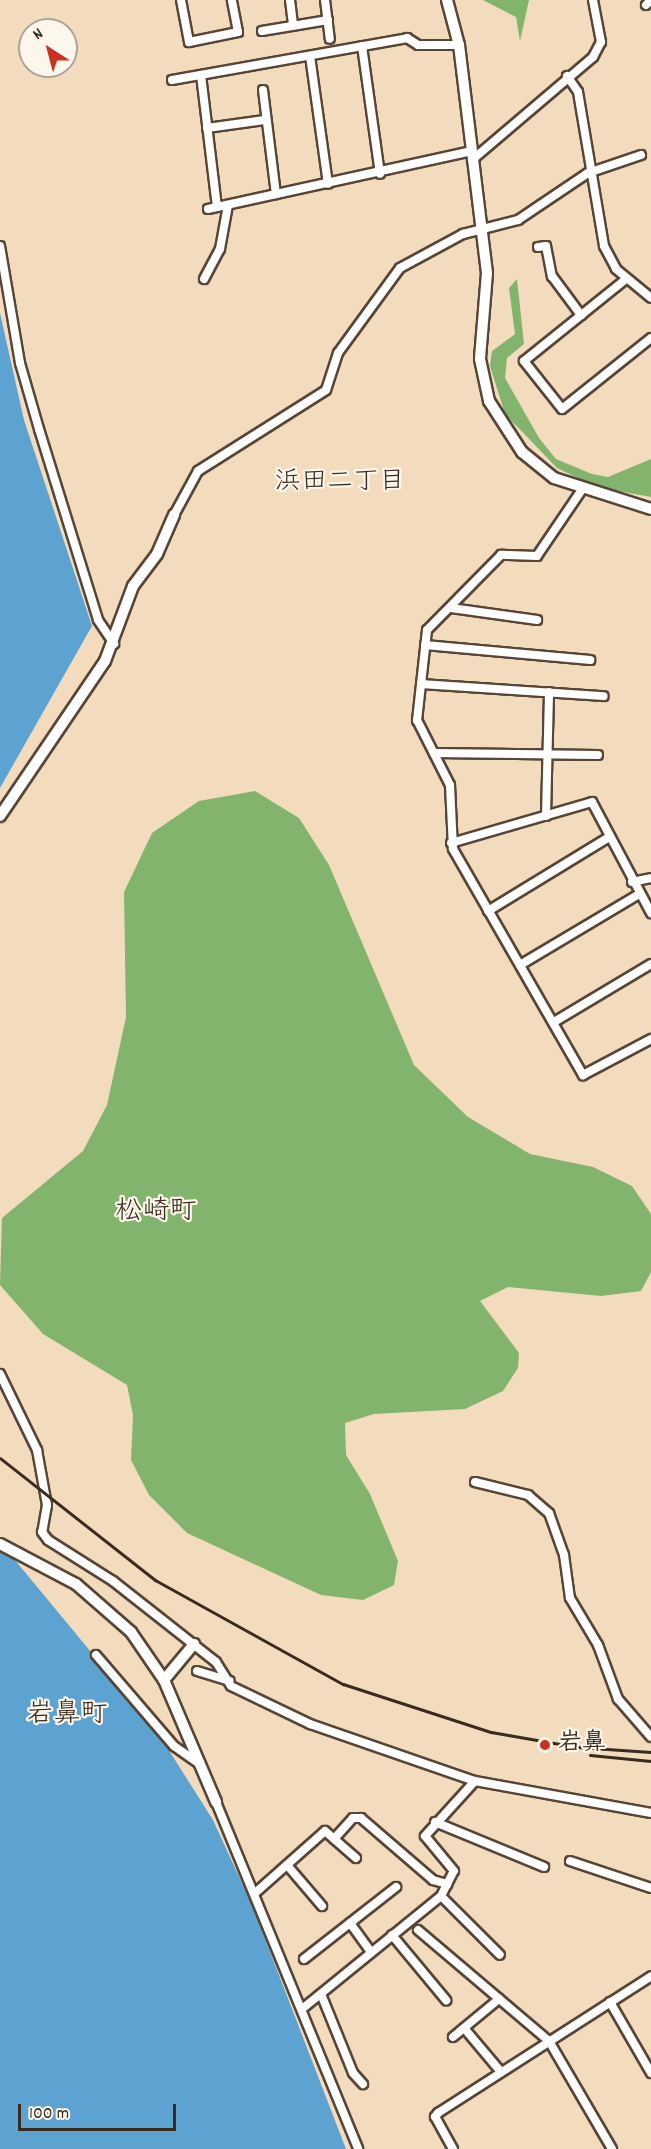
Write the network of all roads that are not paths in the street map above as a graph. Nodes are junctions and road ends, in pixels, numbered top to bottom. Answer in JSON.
{"nodes":[{"id":1,"x":181,"y":0,"type":"edge"},
{"id":2,"x":232,"y":0,"type":"edge"},
{"id":3,"x":290,"y":0,"type":"edge"},
{"id":4,"x":325,"y":0,"type":"edge"},
{"id":5,"x":447,"y":0,"type":"edge"},
{"id":6,"x":593,"y":0,"type":"edge"},
{"id":7,"x":328,"y":20,"type":"junction"},
{"id":8,"x":293,"y":26,"type":"junction"},
{"id":9,"x":262,"y":31,"type":"dead end"},
{"id":10,"x":330,"y":39,"type":"dead end"},
{"id":11,"x":459,"y":45,"type":"junction"},
{"id":12,"x":362,"y":46,"type":"junction"},
{"id":13,"x":310,"y":56,"type":"junction"},
{"id":14,"x":201,"y":75,"type":"junction"},
{"id":15,"x":567,"y":76,"type":"junction"},
{"id":16,"x":172,"y":80,"type":"dead end"},
{"id":17,"x":263,"y":90,"type":"dead end"},
{"id":18,"x":264,"y":120,"type":"junction"},
{"id":19,"x":207,"y":128,"type":"junction"},
{"id":20,"x":471,"y":155,"type":"junction"},
{"id":21,"x":641,"y":155,"type":"dead end"},
{"id":22,"x":588,"y":173,"type":"junction"},
{"id":23,"x":380,"y":174,"type":"junction"},
{"id":24,"x":328,"y":184,"type":"junction"},
{"id":25,"x":276,"y":194,"type":"junction"},
{"id":26,"x":228,"y":205,"type":"junction"},
{"id":27,"x":480,"y":227,"type":"junction"},
{"id":28,"x":0,"y":246,"type":"edge"},
{"id":29,"x":538,"y":247,"type":"dead end"},
{"id":30,"x":204,"y":279,"type":"dead end"},
{"id":31,"x":626,"y":279,"type":"junction"},
{"id":32,"x":651,"y":298,"type":"edge"},
{"id":33,"x":581,"y":315,"type":"junction"},
{"id":34,"x":651,"y":338,"type":"edge"},
{"id":35,"x":581,"y":491,"type":"junction"},
{"id":36,"x":651,"y":509,"type":"edge"},
{"id":37,"x":174,"y":515,"type":"joint"},
{"id":38,"x":451,"y":608,"type":"junction"},
{"id":39,"x":537,"y":620,"type":"dead end"},
{"id":40,"x":114,"y":644,"type":"junction"},
{"id":41,"x":425,"y":645,"type":"junction"},
{"id":42,"x":590,"y":660,"type":"dead end"},
{"id":43,"x":421,"y":684,"type":"junction"},
{"id":44,"x":549,"y":692,"type":"junction"},
{"id":45,"x":604,"y":696,"type":"dead end"},
{"id":46,"x":434,"y":753,"type":"junction"},
{"id":47,"x":546,"y":753,"type":"junction"},
{"id":48,"x":597,"y":755,"type":"dead end"},
{"id":49,"x":0,"y":816,"type":"edge"},
{"id":50,"x":546,"y":816,"type":"junction"},
{"id":51,"x":609,"y":837,"type":"junction"},
{"id":52,"x":451,"y":843,"type":"junction"},
{"id":53,"x":651,"y":878,"type":"edge"},
{"id":54,"x":632,"y":882,"type":"junction"},
{"id":55,"x":639,"y":894,"type":"junction"},
{"id":56,"x":488,"y":911,"type":"junction"},
{"id":57,"x":651,"y":913,"type":"edge"},
{"id":58,"x":651,"y":964,"type":"edge"},
{"id":59,"x":520,"y":965,"type":"junction"},
{"id":60,"x":554,"y":1022,"type":"junction"},
{"id":61,"x":651,"y":1039,"type":"edge"},
{"id":62,"x":0,"y":1374,"type":"edge"},
{"id":63,"x":476,"y":1482,"type":"dead end"},
{"id":64,"x":0,"y":1544,"type":"edge"},
{"id":65,"x":194,"y":1644,"type":"junction"},
{"id":66,"x":96,"y":1655,"type":"dead end"},
{"id":67,"x":197,"y":1671,"type":"dead end"},
{"id":68,"x":164,"y":1680,"type":"junction"},
{"id":69,"x":229,"y":1682,"type":"junction"},
{"id":70,"x":651,"y":1737,"type":"edge"},
{"id":71,"x":198,"y":1763,"type":"junction"},
{"id":72,"x":475,"y":1781,"type":"junction"},
{"id":73,"x":216,"y":1802,"type":"joint"},
{"id":74,"x":651,"y":1813,"type":"edge"},
{"id":75,"x":435,"y":1822,"type":"junction"},
{"id":76,"x":334,"y":1839,"type":"junction"},
{"id":77,"x":356,"y":1858,"type":"dead end"},
{"id":78,"x":570,"y":1861,"type":"dead end"},
{"id":79,"x":287,"y":1865,"type":"junction"},
{"id":80,"x":544,"y":1867,"type":"dead end"},
{"id":81,"x":447,"y":1884,"type":"junction"},
{"id":82,"x":396,"y":1887,"type":"dead end"},
{"id":83,"x":651,"y":1888,"type":"edge"},
{"id":84,"x":254,"y":1894,"type":"junction"},
{"id":85,"x":441,"y":1896,"type":"junction"},
{"id":86,"x":322,"y":1906,"type":"dead end"},
{"id":87,"x":350,"y":1923,"type":"junction"},
{"id":88,"x":418,"y":1930,"type":"dead end"},
{"id":89,"x":392,"y":1935,"type":"junction"},
{"id":90,"x":371,"y":1952,"type":"junction"},
{"id":91,"x":500,"y":1954,"type":"dead end"},
{"id":92,"x":304,"y":1959,"type":"dead end"},
{"id":93,"x":651,"y":1976,"type":"edge"},
{"id":94,"x":321,"y":1994,"type":"junction"},
{"id":95,"x":499,"y":1999,"type":"junction"},
{"id":96,"x":446,"y":2000,"type":"dead end"},
{"id":97,"x":610,"y":2002,"type":"junction"},
{"id":98,"x":302,"y":2009,"type":"junction"},
{"id":99,"x":464,"y":2028,"type":"junction"},
{"id":100,"x":453,"y":2037,"type":"dead end"},
{"id":101,"x":549,"y":2041,"type":"junction"},
{"id":102,"x":501,"y":2072,"type":"junction"},
{"id":103,"x":651,"y":2073,"type":"edge"},
{"id":104,"x":363,"y":2084,"type":"dead end"},
{"id":105,"x":358,"y":2149,"type":"edge"},
{"id":106,"x":453,"y":2149,"type":"edge"},
{"id":107,"x":612,"y":2149,"type":"edge"}],
"edges":[{"from":1,"to":2,"type":"street"},
{"from":3,"to":8,"type":"street"},
{"from":4,"to":7,"type":"street"},
{"from":5,"to":11,"type":"street"},
{"from":6,"to":15,"type":"street"},
{"from":7,"to":8,"type":"street"},
{"from":7,"to":10,"type":"street"},
{"from":8,"to":9,"type":"street"},
{"from":11,"to":12,"type":"street"},
{"from":11,"to":20,"type":"street"},
{"from":12,"to":13,"type":"street"},
{"from":12,"to":23,"type":"street"},
{"from":13,"to":14,"type":"street"},
{"from":13,"to":24,"type":"street"},
{"from":14,"to":16,"type":"street"},
{"from":14,"to":19,"type":"street"},
{"from":15,"to":20,"type":"street"},
{"from":15,"to":22,"type":"street"},
{"from":17,"to":18,"type":"street"},
{"from":18,"to":19,"type":"street"},
{"from":18,"to":25,"type":"street"},
{"from":19,"to":26,"type":"street"},
{"from":20,"to":23,"type":"street"},
{"from":20,"to":27,"type":"street"},
{"from":21,"to":22,"type":"street"},
{"from":22,"to":27,"type":"street"},
{"from":22,"to":31,"type":"street"},
{"from":23,"to":24,"type":"street"},
{"from":24,"to":25,"type":"street"},
{"from":25,"to":26,"type":"street"},
{"from":26,"to":30,"type":"street"},
{"from":27,"to":35,"type":"street"},
{"from":27,"to":37,"type":"street"},
{"from":28,"to":40,"type":"street"},
{"from":29,"to":33,"type":"street"},
{"from":31,"to":32,"type":"street"},
{"from":31,"to":33,"type":"street"},
{"from":33,"to":34,"type":"street"},
{"from":35,"to":36,"type":"street"},
{"from":35,"to":38,"type":"street"},
{"from":37,"to":40,"type":"street"},
{"from":38,"to":39,"type":"street"},
{"from":38,"to":41,"type":"street"},
{"from":40,"to":49,"type":"street"},
{"from":41,"to":42,"type":"street"},
{"from":41,"to":43,"type":"street"},
{"from":43,"to":44,"type":"street"},
{"from":43,"to":46,"type":"street"},
{"from":44,"to":45,"type":"street"},
{"from":44,"to":47,"type":"street"},
{"from":46,"to":47,"type":"street"},
{"from":46,"to":52,"type":"street"},
{"from":47,"to":48,"type":"street"},
{"from":47,"to":50,"type":"street"},
{"from":50,"to":51,"type":"street"},
{"from":50,"to":52,"type":"street"},
{"from":51,"to":54,"type":"street"},
{"from":51,"to":56,"type":"street"},
{"from":52,"to":56,"type":"street"},
{"from":53,"to":54,"type":"street"},
{"from":54,"to":55,"type":"street"},
{"from":55,"to":57,"type":"street"},
{"from":55,"to":59,"type":"street"},
{"from":56,"to":59,"type":"street"},
{"from":58,"to":60,"type":"street"},
{"from":59,"to":60,"type":"street"},
{"from":60,"to":61,"type":"street"},
{"from":62,"to":65,"type":"street"},
{"from":63,"to":70,"type":"street"},
{"from":64,"to":68,"type":"street"},
{"from":65,"to":68,"type":"street"},
{"from":65,"to":69,"type":"street"},
{"from":66,"to":71,"type":"street"},
{"from":67,"to":69,"type":"street"},
{"from":68,"to":71,"type":"street"},
{"from":69,"to":72,"type":"street"},
{"from":71,"to":73,"type":"street"},
{"from":72,"to":74,"type":"street"},
{"from":72,"to":75,"type":"street"},
{"from":73,"to":84,"type":"street"},
{"from":75,"to":80,"type":"street"},
{"from":75,"to":81,"type":"street"},
{"from":76,"to":77,"type":"street"},
{"from":76,"to":79,"type":"street"},
{"from":76,"to":81,"type":"street"},
{"from":78,"to":83,"type":"street"},
{"from":79,"to":84,"type":"street"},
{"from":79,"to":86,"type":"street"},
{"from":81,"to":85,"type":"street"},
{"from":82,"to":87,"type":"street"},
{"from":84,"to":98,"type":"street"},
{"from":85,"to":89,"type":"street"},
{"from":85,"to":91,"type":"street"},
{"from":87,"to":90,"type":"street"},
{"from":87,"to":92,"type":"street"},
{"from":88,"to":95,"type":"street"},
{"from":89,"to":90,"type":"street"},
{"from":89,"to":96,"type":"street"},
{"from":90,"to":94,"type":"street"},
{"from":93,"to":97,"type":"street"},
{"from":94,"to":98,"type":"street"},
{"from":94,"to":104,"type":"street"},
{"from":95,"to":99,"type":"street"},
{"from":95,"to":101,"type":"street"},
{"from":97,"to":101,"type":"street"},
{"from":97,"to":103,"type":"street"},
{"from":98,"to":105,"type":"street"},
{"from":99,"to":100,"type":"street"},
{"from":99,"to":102,"type":"street"},
{"from":101,"to":102,"type":"street"},
{"from":101,"to":107,"type":"street"},
{"from":102,"to":106,"type":"street"}]}
